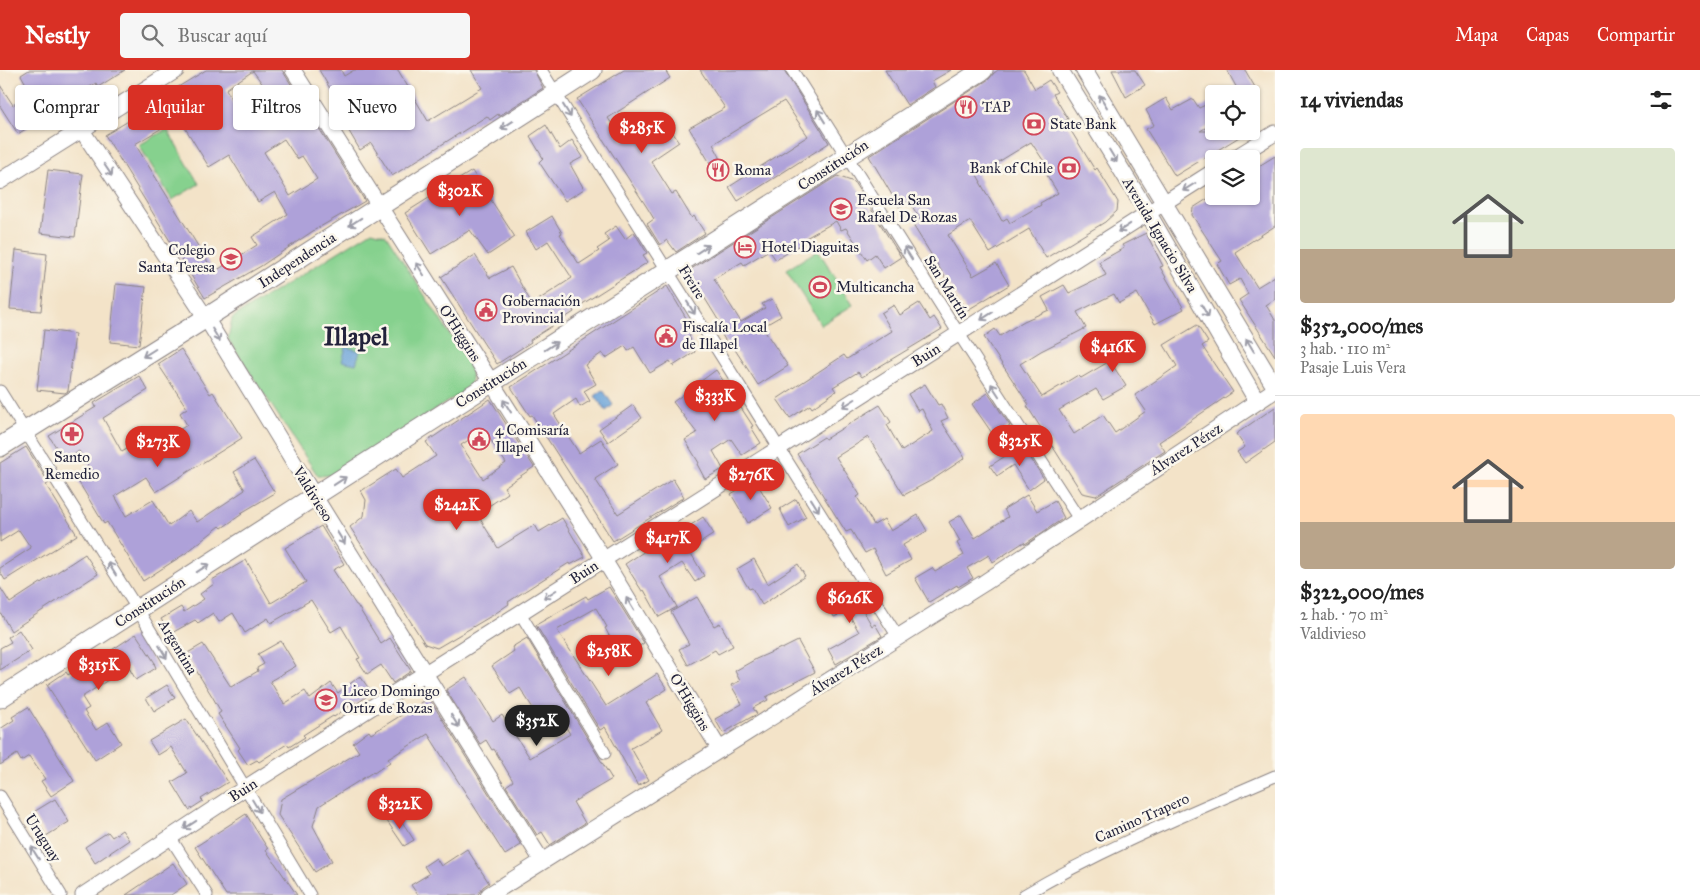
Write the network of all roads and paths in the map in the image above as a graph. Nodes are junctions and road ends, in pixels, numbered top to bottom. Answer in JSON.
{"nodes":[{"id":1,"x":176,"y":70,"type":"edge"},
{"id":2,"x":293,"y":70,"type":"edge"},
{"id":3,"x":541,"y":70,"type":"edge"},
{"id":4,"x":592,"y":70,"type":"edge"},
{"id":5,"x":792,"y":70,"type":"edge"},
{"id":6,"x":983,"y":70,"type":"edge"},
{"id":7,"x":1060,"y":70,"type":"edge"},
{"id":8,"x":1084,"y":70,"type":"edge"},
{"id":9,"x":556,"y":94,"type":"junction"},
{"id":10,"x":118,"y":107,"type":"edge"},
{"id":11,"x":81,"y":130,"type":"joint"},
{"id":12,"x":1275,"y":132,"type":"edge"},
{"id":13,"x":1247,"y":150,"type":"edge"},
{"id":14,"x":846,"y":156,"type":"junction"},
{"id":15,"x":1205,"y":177,"type":"edge"},
{"id":16,"x":0,"y":181,"type":"edge"},
{"id":17,"x":1165,"y":202,"type":"junction"},
{"id":18,"x":379,"y":206,"type":"junction"},
{"id":19,"x":1148,"y":213,"type":"junction"},
{"id":20,"x":668,"y":271,"type":"junction"},
{"id":21,"x":206,"y":318,"type":"junction"},
{"id":22,"x":959,"y":334,"type":"junction"},
{"id":23,"x":492,"y":383,"type":"junction"},
{"id":24,"x":1275,"y":388,"type":"edge"},
{"id":25,"x":0,"y":391,"type":"edge"},
{"id":26,"x":1257,"y":401,"type":"junction"},
{"id":27,"x":26,"y":431,"type":"junction"},
{"id":28,"x":0,"y":447,"type":"edge"},
{"id":29,"x":779,"y":448,"type":"junction"},
{"id":30,"x":315,"y":497,"type":"junction"},
{"id":31,"x":1079,"y":519,"type":"junction"},
{"id":32,"x":604,"y":560,"type":"junction"},
{"id":33,"x":138,"y":610,"type":"junction"},
{"id":34,"x":520,"y":613,"type":"junction"},
{"id":35,"x":898,"y":637,"type":"junction"},
{"id":36,"x":425,"y":673,"type":"junction"},
{"id":37,"x":0,"y":698,"type":"edge"},
{"id":38,"x":720,"y":750,"type":"junction"},
{"id":39,"x":605,"y":753,"type":"dead end"},
{"id":40,"x":1275,"y":776,"type":"edge"},
{"id":41,"x":245,"y":788,"type":"junction"},
{"id":42,"x":0,"y":796,"type":"edge"},
{"id":43,"x":170,"y":837,"type":"junction"},
{"id":44,"x":542,"y":861,"type":"junction"},
{"id":45,"x":61,"y":895,"type":"edge"},
{"id":46,"x":83,"y":895,"type":"edge"},
{"id":47,"x":207,"y":895,"type":"edge"},
{"id":48,"x":310,"y":895,"type":"edge"},
{"id":49,"x":490,"y":895,"type":"edge"},
{"id":50,"x":1024,"y":895,"type":"edge"}],
"edges":[{"from":1,"to":10,"type":"main road"},
{"from":2,"to":18,"type":"street","name":"O'Higgins"},
{"from":3,"to":9,"type":"street","name":"Freire"},
{"from":4,"to":9,"type":"main road","name":"Independencia"},
{"from":14,"to":5,"type":"street","name":"San Martín","one_way":true},
{"from":6,"to":14,"type":"main road","name":"Constitución"},
{"from":7,"to":19,"type":"main road","name":"Avenida Ignacio Silva","one_way":true},
{"from":17,"to":8,"type":"main road","name":"Avenida Ignacio Silva","one_way":true},
{"from":9,"to":18,"type":"main road","name":"Independencia","one_way":true},
{"from":9,"to":20,"type":"street","name":"Freire","one_way":true},
{"from":11,"to":16,"type":"main road"},
{"from":11,"to":21,"type":"street","name":"Valdivieso","one_way":true},
{"from":12,"to":13,"type":"street"},
{"from":20,"to":14,"type":"main road","name":"Constitución","one_way":true},
{"from":22,"to":14,"type":"street","name":"San Martín","one_way":true},
{"from":15,"to":17,"type":"street","name":"Buin","one_way":true},
{"from":17,"to":19,"type":"street","name":"Buin"},
{"from":24,"to":17,"type":"main road","name":"Avenida Ignacio Silva","one_way":true},
{"from":18,"to":21,"type":"main road","name":"Independencia","one_way":true},
{"from":23,"to":18,"type":"street","name":"O'Higgins","one_way":true},
{"from":19,"to":22,"type":"street","name":"Buin","one_way":true},
{"from":19,"to":26,"type":"main road","name":"Avenida Ignacio Silva","one_way":true},
{"from":23,"to":20,"type":"main road","name":"Constitución","one_way":true},
{"from":20,"to":29,"type":"street","name":"Freire","one_way":true},
{"from":21,"to":27,"type":"main road","name":"Independencia","one_way":true},
{"from":21,"to":30,"type":"street","name":"Valdivieso","one_way":true},
{"from":22,"to":29,"type":"street","name":"Buin","one_way":true},
{"from":31,"to":22,"type":"street","name":"San Martín","one_way":true},
{"from":30,"to":23,"type":"main road","name":"Constitución","one_way":true},
{"from":32,"to":23,"type":"street","name":"O'Higgins","one_way":true},
{"from":24,"to":26,"type":"main road","name":"Álvarez Pérez"},
{"from":25,"to":27,"type":"street","name":"Argentina"},
{"from":26,"to":31,"type":"main road","name":"Álvarez Pérez"},
{"from":27,"to":28,"type":"main road","name":"Independencia"},
{"from":33,"to":27,"type":"street","name":"Argentina","one_way":true},
{"from":29,"to":32,"type":"street","name":"Buin"},
{"from":29,"to":35,"type":"street","name":"Freire","one_way":true},
{"from":33,"to":30,"type":"main road","name":"Constitución","one_way":true},
{"from":30,"to":36,"type":"street","name":"Valdivieso","one_way":true},
{"from":31,"to":35,"type":"main road","name":"Álvarez Pérez"},
{"from":32,"to":34,"type":"street","name":"Buin","one_way":true},
{"from":38,"to":32,"type":"street","name":"O'Higgins","one_way":true},
{"from":33,"to":37,"type":"main road","name":"Constitución"},
{"from":33,"to":41,"type":"street","name":"Argentina","one_way":true},
{"from":34,"to":36,"type":"street","name":"Buin"},
{"from":34,"to":39,"type":"street"},
{"from":35,"to":38,"type":"main road","name":"Álvarez Pérez"},
{"from":36,"to":41,"type":"street","name":"Buin"},
{"from":36,"to":44,"type":"street","name":"Valdivieso","one_way":true},
{"from":38,"to":44,"type":"main road","name":"Álvarez Pérez"},
{"from":40,"to":50,"type":"street","name":"Camino Trapero"},
{"from":41,"to":43,"type":"street","name":"Buin","one_way":true},
{"from":41,"to":48,"type":"street","name":"Argentina","one_way":true},
{"from":45,"to":42,"type":"street","name":"Uruguay","one_way":true},
{"from":43,"to":46,"type":"street","name":"Buin"},
{"from":43,"to":47,"type":"street"},
{"from":44,"to":49,"type":"main road","name":"Álvarez Pérez"}]}
